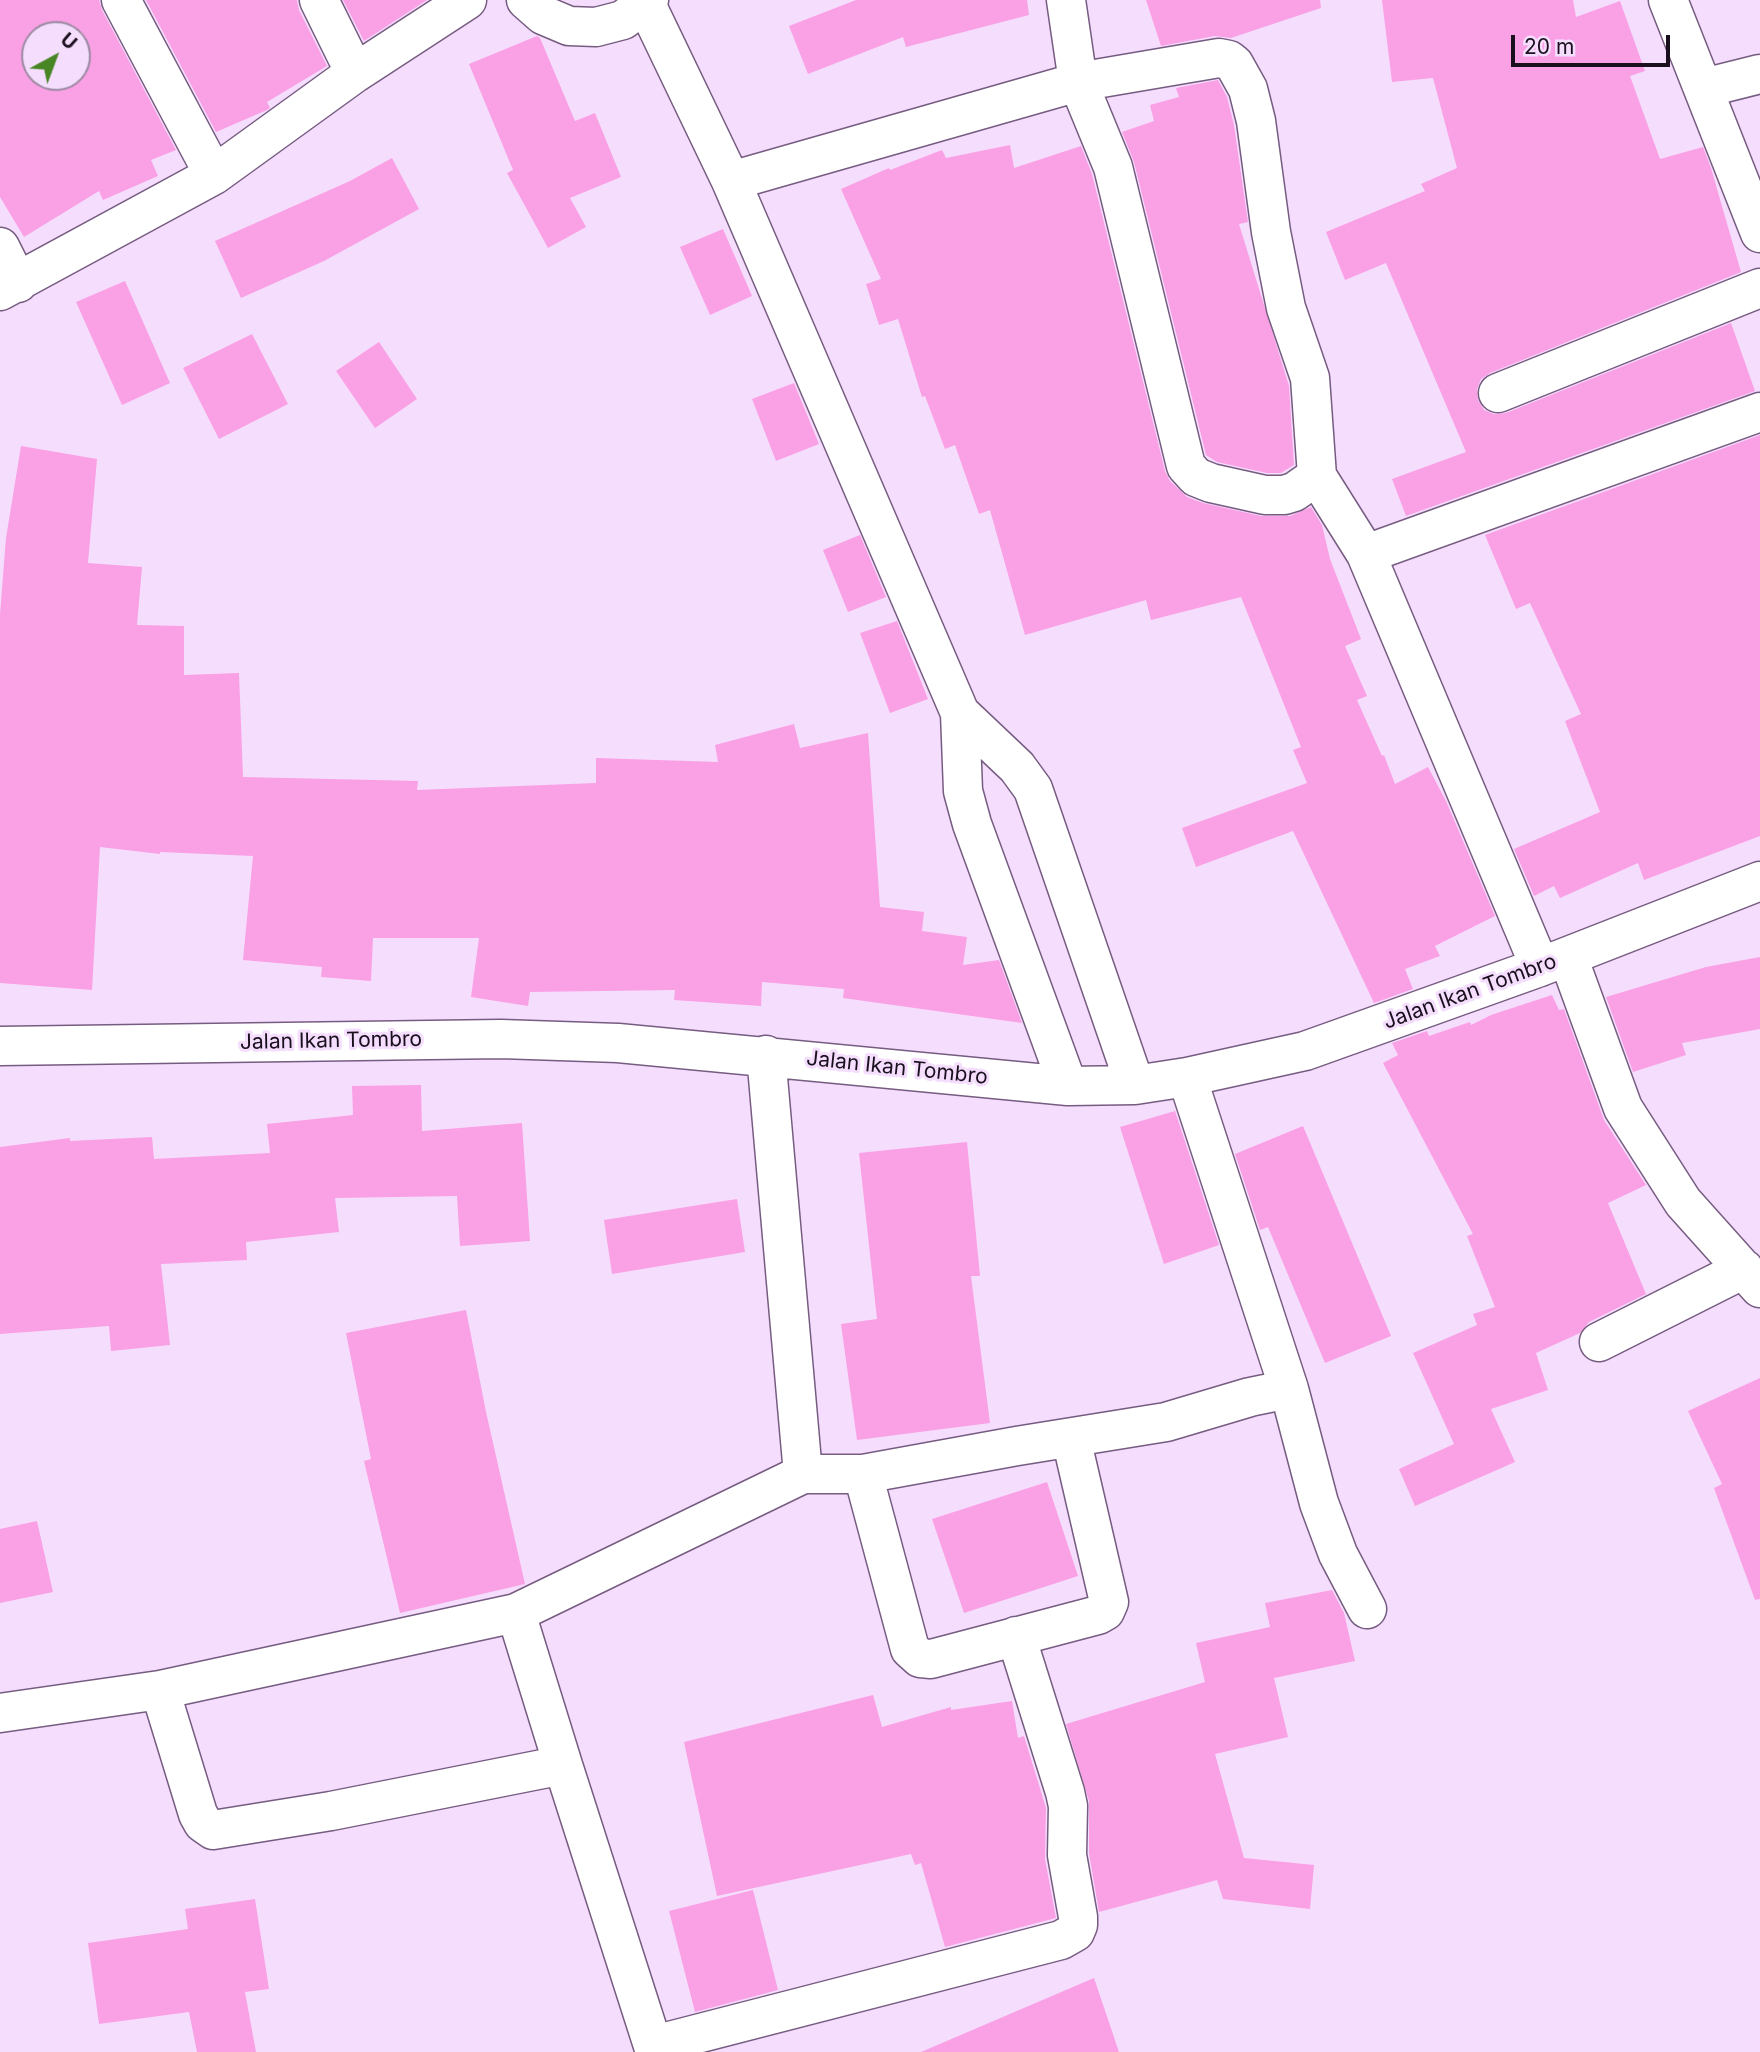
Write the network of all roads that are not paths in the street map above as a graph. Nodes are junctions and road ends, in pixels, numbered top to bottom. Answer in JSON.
{"nodes":[{"id":1,"x":121,"y":0,"type":"edge"},
{"id":2,"x":318,"y":0,"type":"edge"},
{"id":3,"x":467,"y":0,"type":"edge"},
{"id":4,"x":526,"y":0,"type":"edge"},
{"id":5,"x":1066,"y":0,"type":"edge"},
{"id":6,"x":1668,"y":0,"type":"edge"},
{"id":7,"x":647,"y":2,"type":"edge"},
{"id":8,"x":355,"y":74,"type":"junction"},
{"id":9,"x":1760,"y":74,"type":"edge"},
{"id":10,"x":1077,"y":82,"type":"junction"},
{"id":11,"x":1704,"y":88,"type":"junction"},
{"id":12,"x":215,"y":175,"type":"junction"},
{"id":13,"x":731,"y":181,"type":"junction"},
{"id":14,"x":1760,"y":233,"type":"edge"},
{"id":15,"x":0,"y":247,"type":"edge"},
{"id":16,"x":9,"y":287,"type":"edge"},
{"id":17,"x":1760,"y":288,"type":"edge"},
{"id":18,"x":1498,"y":393,"type":"dead end"},
{"id":19,"x":1760,"y":412,"type":"edge"},
{"id":20,"x":1317,"y":476,"type":"junction"},
{"id":21,"x":1366,"y":554,"type":"junction"},
{"id":22,"x":960,"y":713,"type":"junction"},
{"id":23,"x":1760,"y":881,"type":"edge"},
{"id":24,"x":1554,"y":962,"type":"junction"},
{"id":25,"x":0,"y":1046,"type":"edge"},
{"id":26,"x":766,"y":1055,"type":"junction"},
{"id":27,"x":1187,"y":1077,"type":"junction"},
{"id":28,"x":1135,"y":1085,"type":"junction"},
{"id":29,"x":1068,"y":1086,"type":"junction"},
{"id":30,"x":1752,"y":1278,"type":"edge"},
{"id":31,"x":1599,"y":1342,"type":"dead end"},
{"id":32,"x":1289,"y":1390,"type":"junction"},
{"id":33,"x":1071,"y":1438,"type":"junction"},
{"id":34,"x":803,"y":1474,"type":"junction"},
{"id":35,"x":863,"y":1474,"type":"junction"},
{"id":36,"x":1367,"y":1609,"type":"dead end"},
{"id":37,"x":516,"y":1613,"type":"junction"},
{"id":38,"x":1016,"y":1636,"type":"junction"},
{"id":39,"x":160,"y":1690,"type":"junction"},
{"id":40,"x":0,"y":1713,"type":"edge"},
{"id":41,"x":563,"y":1765,"type":"junction"},
{"id":42,"x":655,"y":2049,"type":"edge"}],
"edges":[{"from":1,"to":12,"type":"street"},
{"from":2,"to":8,"type":"street"},
{"from":3,"to":8,"type":"street"},
{"from":4,"to":7,"type":"street"},
{"from":5,"to":10,"type":"street"},
{"from":6,"to":11,"type":"street"},
{"from":7,"to":13,"type":"street"},
{"from":8,"to":12,"type":"street"},
{"from":9,"to":11,"type":"street"},
{"from":10,"to":13,"type":"street"},
{"from":10,"to":20,"type":"street"},
{"from":10,"to":20,"type":"street"},
{"from":11,"to":14,"type":"street"},
{"from":12,"to":16,"type":"street"},
{"from":13,"to":22,"type":"street"},
{"from":15,"to":16,"type":"street"},
{"from":17,"to":18,"type":"street"},
{"from":19,"to":21,"type":"street"},
{"from":20,"to":21,"type":"street"},
{"from":21,"to":24,"type":"street"},
{"from":22,"to":28,"type":"street"},
{"from":22,"to":29,"type":"street"},
{"from":23,"to":24,"type":"street","name":"Jalan Ikan Tombro"},
{"from":24,"to":27,"type":"street","name":"Jalan Ikan Tombro"},
{"from":24,"to":30,"type":"street"},
{"from":25,"to":26,"type":"street","name":"Jalan Ikan Tombro"},
{"from":26,"to":29,"type":"street","name":"Jalan Ikan Tombro"},
{"from":26,"to":34,"type":"street"},
{"from":27,"to":28,"type":"street","name":"Jalan Ikan Tombro"},
{"from":27,"to":32,"type":"street"},
{"from":28,"to":29,"type":"street","name":"Jalan Ikan Tombro"},
{"from":30,"to":31,"type":"street"},
{"from":32,"to":33,"type":"street"},
{"from":32,"to":36,"type":"street"},
{"from":33,"to":35,"type":"street"},
{"from":33,"to":38,"type":"street"},
{"from":34,"to":35,"type":"street"},
{"from":34,"to":37,"type":"street"},
{"from":35,"to":38,"type":"street"},
{"from":37,"to":39,"type":"street"},
{"from":37,"to":41,"type":"street"},
{"from":38,"to":42,"type":"street"},
{"from":39,"to":40,"type":"street"},
{"from":39,"to":41,"type":"street"},
{"from":41,"to":42,"type":"street"}]}
